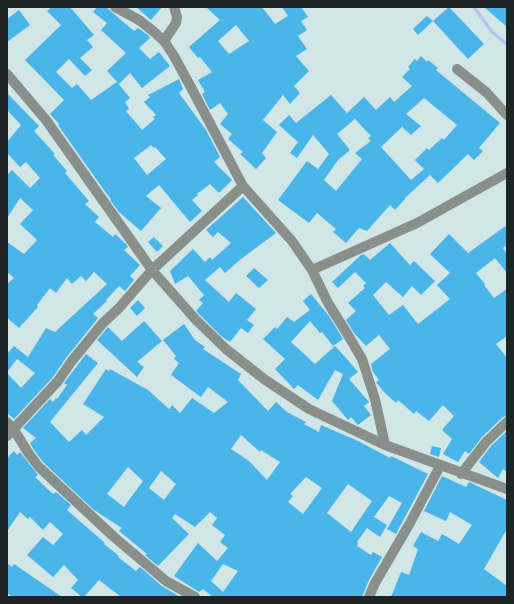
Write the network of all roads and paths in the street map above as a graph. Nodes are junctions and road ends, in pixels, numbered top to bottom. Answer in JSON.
{"nodes":[{"id":1,"x":115,"y":7,"type":"edge"},
{"id":2,"x":174,"y":7,"type":"edge"},
{"id":3,"x":164,"y":42,"type":"junction"},
{"id":4,"x":457,"y":69,"type":"dead end"},
{"id":5,"x":7,"y":74,"type":"edge"},
{"id":6,"x":507,"y":115,"type":"edge"},
{"id":7,"x":507,"y":173,"type":"edge"},
{"id":8,"x":243,"y":186,"type":"junction"},
{"id":9,"x":152,"y":270,"type":"junction"},
{"id":10,"x":312,"y":270,"type":"junction"},
{"id":11,"x":507,"y":422,"type":"edge"},
{"id":12,"x":9,"y":430,"type":"edge"},
{"id":13,"x":385,"y":445,"type":"junction"},
{"id":14,"x":440,"y":466,"type":"junction"},
{"id":15,"x":461,"y":474,"type":"junction"},
{"id":16,"x":507,"y":489,"type":"edge"},
{"id":17,"x":195,"y":597,"type":"edge"},
{"id":18,"x":369,"y":597,"type":"edge"}],
"edges":[{"from":1,"to":3,"type":"street"},
{"from":2,"to":3,"type":"street"},
{"from":3,"to":8,"type":"street"},
{"from":4,"to":6,"type":"street"},
{"from":5,"to":9,"type":"street"},
{"from":7,"to":10,"type":"street"},
{"from":8,"to":9,"type":"street"},
{"from":8,"to":10,"type":"street"},
{"from":9,"to":12,"type":"street"},
{"from":9,"to":13,"type":"street"},
{"from":10,"to":13,"type":"street"},
{"from":11,"to":15,"type":"street"},
{"from":12,"to":17,"type":"street"},
{"from":13,"to":14,"type":"street"},
{"from":14,"to":15,"type":"street"},
{"from":14,"to":18,"type":"street"},
{"from":15,"to":16,"type":"street"}]}
